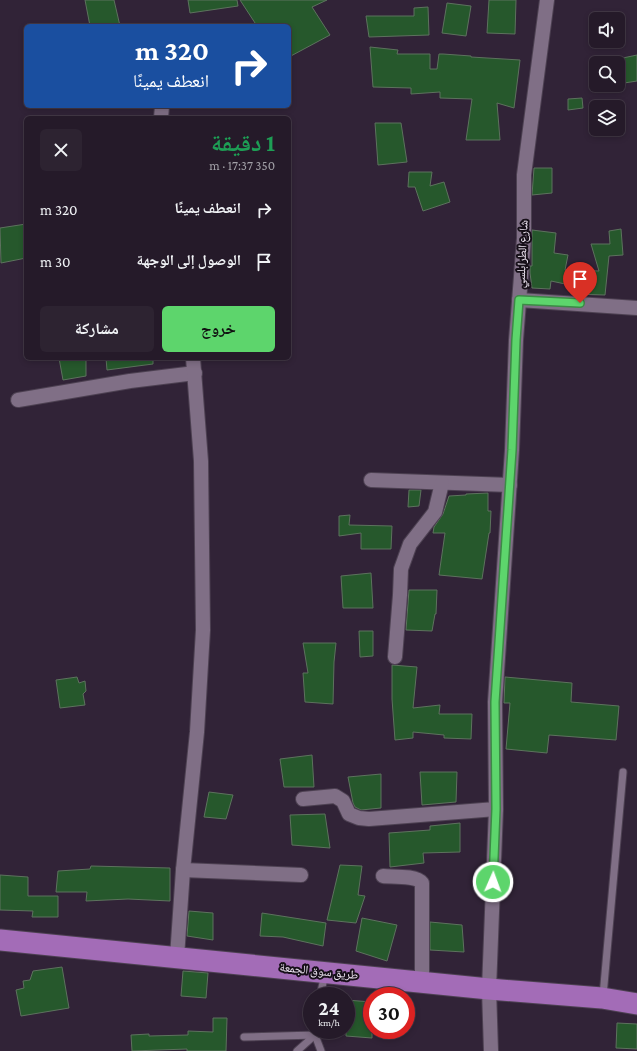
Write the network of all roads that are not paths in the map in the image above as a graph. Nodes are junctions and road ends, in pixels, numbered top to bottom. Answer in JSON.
{"nodes":[{"id":1,"x":547,"y":0,"type":"edge"},
{"id":2,"x":519,"y":300,"type":"junction"},
{"id":3,"x":637,"y":308,"type":"edge"},
{"id":4,"x":193,"y":360,"type":"edge"},
{"id":5,"x":195,"y":373,"type":"junction"},
{"id":6,"x":18,"y":400,"type":"dead end"},
{"id":7,"x":370,"y":480,"type":"dead end"},
{"id":8,"x":442,"y":483,"type":"junction"},
{"id":9,"x":510,"y":485,"type":"junction"},
{"id":10,"x":395,"y":657,"type":"dead end"},
{"id":11,"x":623,"y":772,"type":"dead end"},
{"id":12,"x":303,"y":799,"type":"dead end"},
{"id":13,"x":496,"y":809,"type":"junction"},
{"id":14,"x":183,"y":870,"type":"junction"},
{"id":15,"x":301,"y":875,"type":"dead end"},
{"id":16,"x":383,"y":876,"type":"dead end"},
{"id":17,"x":0,"y":940,"type":"edge"},
{"id":18,"x":177,"y":957,"type":"junction"},
{"id":19,"x":325,"y":972,"type":"junction"},
{"id":20,"x":422,"y":982,"type":"junction"},
{"id":21,"x":322,"y":987,"type":"edge"},
{"id":22,"x":489,"y":989,"type":"junction"},
{"id":23,"x":602,"y":998,"type":"junction"},
{"id":24,"x":637,"y":1004,"type":"edge"},
{"id":25,"x":303,"y":1033,"type":"edge"},
{"id":26,"x":244,"y":1037,"type":"dead end"},
{"id":27,"x":308,"y":1039,"type":"edge"},
{"id":28,"x":317,"y":1039,"type":"edge"},
{"id":29,"x":297,"y":1051,"type":"edge"},
{"id":30,"x":321,"y":1051,"type":"edge"},
{"id":31,"x":491,"y":1051,"type":"edge"}],
"edges":[{"from":1,"to":2,"type":"street","name":"شارع الطرابلسي"},
{"from":2,"to":3,"type":"street"},
{"from":2,"to":9,"type":"street","name":"شارع الطرابلسي"},
{"from":4,"to":5,"type":"street"},
{"from":5,"to":6,"type":"street"},
{"from":5,"to":14,"type":"street"},
{"from":7,"to":8,"type":"street"},
{"from":8,"to":9,"type":"street"},
{"from":8,"to":10,"type":"street"},
{"from":9,"to":13,"type":"street","name":"شارع الطرابلسي"},
{"from":11,"to":23,"type":"lane"},
{"from":12,"to":13,"type":"street"},
{"from":13,"to":22,"type":"street","name":"شارع الطرابلسي"},
{"from":14,"to":15,"type":"street"},
{"from":14,"to":18,"type":"street"},
{"from":16,"to":20,"type":"street"},
{"from":17,"to":18,"type":"main road","name":"طريق سوق الجمعة"},
{"from":18,"to":19,"type":"main road","name":"طريق سوق الجمعة"},
{"from":19,"to":20,"type":"main road","name":"طريق سوق الجمعة"},
{"from":19,"to":21,"type":"lane"},
{"from":20,"to":22,"type":"main road","name":"طريق سوق الجمعة"},
{"from":22,"to":23,"type":"main road","name":"طريق سوق الجمعة"},
{"from":22,"to":31,"type":"street","name":"شارع الطرابلسي"},
{"from":23,"to":24,"type":"main road","name":"طريق سوق الجمعة"},
{"from":25,"to":26,"type":"lane"},
{"from":27,"to":29,"type":"lane"},
{"from":28,"to":30,"type":"lane"}]}
